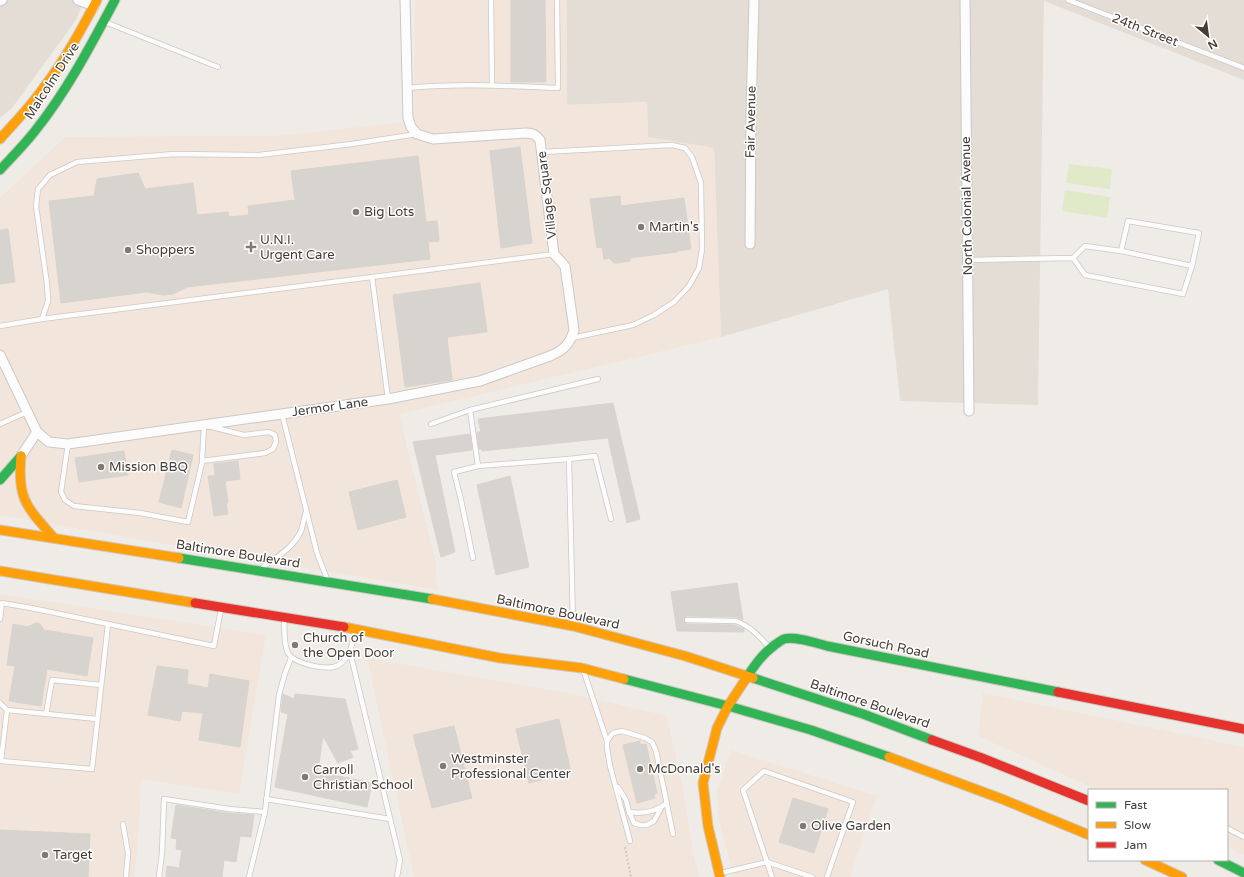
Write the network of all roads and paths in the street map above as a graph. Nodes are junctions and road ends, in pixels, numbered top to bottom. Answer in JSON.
{"nodes":[{"id":1,"x":78,"y":0,"type":"edge"},
{"id":2,"x":115,"y":0,"type":"edge"},
{"id":3,"x":405,"y":0,"type":"edge"},
{"id":4,"x":492,"y":0,"type":"edge"},
{"id":5,"x":557,"y":0,"type":"edge"},
{"id":6,"x":754,"y":0,"type":"edge"},
{"id":7,"x":965,"y":0,"type":"edge"},
{"id":8,"x":1068,"y":0,"type":"edge"},
{"id":9,"x":95,"y":3,"type":"edge"},
{"id":10,"x":104,"y":21,"type":"junction"},
{"id":11,"x":218,"y":67,"type":"dead end"},
{"id":12,"x":1244,"y":68,"type":"edge"},
{"id":13,"x":492,"y":86,"type":"junction"},
{"id":14,"x":407,"y":88,"type":"junction"},
{"id":15,"x":417,"y":134,"type":"junction"},
{"id":16,"x":0,"y":138,"type":"edge"},
{"id":17,"x":542,"y":152,"type":"junction"},
{"id":18,"x":0,"y":170,"type":"edge"},
{"id":19,"x":750,"y":244,"type":"dead end"},
{"id":20,"x":1121,"y":251,"type":"junction"},
{"id":21,"x":554,"y":254,"type":"junction"},
{"id":22,"x":1073,"y":258,"type":"junction"},
{"id":23,"x":968,"y":260,"type":"junction"},
{"id":24,"x":1192,"y":266,"type":"junction"},
{"id":25,"x":372,"y":278,"type":"junction"},
{"id":26,"x":42,"y":319,"type":"junction"},
{"id":27,"x":0,"y":326,"type":"edge"},
{"id":28,"x":572,"y":338,"type":"junction"},
{"id":29,"x":0,"y":354,"type":"edge"},
{"id":30,"x":598,"y":379,"type":"dead end"},
{"id":31,"x":388,"y":399,"type":"junction"},
{"id":32,"x":470,"y":410,"type":"junction"},
{"id":33,"x":969,"y":411,"type":"dead end"},
{"id":34,"x":27,"y":412,"type":"junction"},
{"id":35,"x":282,"y":414,"type":"junction"},
{"id":36,"x":0,"y":424,"type":"edge"},
{"id":37,"x":431,"y":424,"type":"dead end"},
{"id":38,"x":204,"y":425,"type":"junction"},
{"id":39,"x":37,"y":432,"type":"junction"},
{"id":40,"x":68,"y":444,"type":"junction"},
{"id":41,"x":21,"y":456,"type":"junction"},
{"id":42,"x":569,"y":459,"type":"junction"},
{"id":43,"x":202,"y":461,"type":"junction"},
{"id":44,"x":478,"y":466,"type":"junction"},
{"id":45,"x":0,"y":480,"type":"edge"},
{"id":46,"x":306,"y":511,"type":"junction"},
{"id":47,"x":611,"y":519,"type":"dead end"},
{"id":48,"x":0,"y":530,"type":"edge"},
{"id":49,"x":54,"y":538,"type":"junction"},
{"id":50,"x":473,"y":558,"type":"dead end"},
{"id":51,"x":0,"y":571,"type":"edge"},
{"id":52,"x":258,"y":571,"type":"junction"},
{"id":53,"x":329,"y":582,"type":"junction"},
{"id":54,"x":221,"y":607,"type":"junction"},
{"id":55,"x":284,"y":618,"type":"junction"},
{"id":56,"x":0,"y":619,"type":"edge"},
{"id":57,"x":687,"y":620,"type":"dead end"},
{"id":58,"x":108,"y":624,"type":"junction"},
{"id":59,"x":573,"y":626,"type":"junction"},
{"id":60,"x":355,"y":630,"type":"junction"},
{"id":61,"x":770,"y":648,"type":"junction"},
{"id":62,"x":350,"y":652,"type":"junction"},
{"id":63,"x":291,"y":658,"type":"junction"},
{"id":64,"x":582,"y":668,"type":"junction"},
{"id":65,"x":747,"y":676,"type":"junction"},
{"id":66,"x":101,"y":686,"type":"junction"},
{"id":67,"x":0,"y":703,"type":"edge"},
{"id":68,"x":728,"y":706,"type":"junction"},
{"id":69,"x":7,"y":710,"type":"junction"},
{"id":70,"x":46,"y":714,"type":"junction"},
{"id":71,"x":97,"y":719,"type":"junction"},
{"id":72,"x":1244,"y":729,"type":"edge"},
{"id":73,"x":607,"y":740,"type":"junction"},
{"id":74,"x":616,"y":784,"type":"junction"},
{"id":75,"x":266,"y":799,"type":"junction"},
{"id":76,"x":1088,"y":801,"type":"edge"},
{"id":77,"x":667,"y":803,"type":"junction"},
{"id":78,"x":661,"y":808,"type":"junction"},
{"id":79,"x":265,"y":812,"type":"junction"},
{"id":80,"x":629,"y":812,"type":"junction"},
{"id":81,"x":390,"y":819,"type":"junction"},
{"id":82,"x":123,"y":824,"type":"dead end"},
{"id":83,"x":1228,"y":829,"type":"edge"},
{"id":84,"x":673,"y":834,"type":"dead end"},
{"id":85,"x":1088,"y":835,"type":"edge"},
{"id":86,"x":1244,"y":837,"type":"edge"},
{"id":87,"x":630,"y":841,"type":"dead end"},
{"id":88,"x":1147,"y":861,"type":"edge"},
{"id":89,"x":1220,"y":861,"type":"edge"},
{"id":90,"x":766,"y":862,"type":"junction"},
{"id":91,"x":1244,"y":873,"type":"edge"},
{"id":92,"x":720,"y":875,"type":"edge"},
{"id":93,"x":126,"y":877,"type":"edge"},
{"id":94,"x":159,"y":877,"type":"edge"},
{"id":95,"x":249,"y":877,"type":"edge"},
{"id":96,"x":397,"y":877,"type":"edge"},
{"id":97,"x":772,"y":877,"type":"edge"},
{"id":98,"x":812,"y":877,"type":"edge"},
{"id":99,"x":827,"y":877,"type":"edge"},
{"id":100,"x":1182,"y":877,"type":"edge"}],
"edges":[{"from":1,"to":9,"type":"street"},
{"from":2,"to":10,"type":"main road","name":"Malcolm Drive"},
{"from":3,"to":14,"type":"street"},
{"from":4,"to":13,"type":"lane"},
{"from":5,"to":13,"type":"lane"},
{"from":6,"to":19,"type":"street","name":"Fair Avenue"},
{"from":7,"to":23,"type":"street","name":"North Colonial Avenue"},
{"from":8,"to":12,"type":"lane","name":"24th Street"},
{"from":9,"to":16,"type":"main road","name":"Malcolm Drive"},
{"from":10,"to":11,"type":"lane"},
{"from":10,"to":18,"type":"main road","name":"Malcolm Drive"},
{"from":13,"to":14,"type":"lane"},
{"from":14,"to":15,"type":"street"},
{"from":15,"to":17,"type":"street","name":"Village Square"},
{"from":15,"to":26,"type":"lane"},
{"from":17,"to":21,"type":"street","name":"Village Square"},
{"from":17,"to":28,"type":"lane"},
{"from":20,"to":22,"type":"lane"},
{"from":20,"to":24,"type":"lane"},
{"from":20,"to":24,"type":"lane"},
{"from":21,"to":25,"type":"lane"},
{"from":21,"to":28,"type":"street","name":"Village Square"},
{"from":22,"to":23,"type":"lane"},
{"from":22,"to":24,"type":"lane"},
{"from":23,"to":33,"type":"street","name":"North Colonial Avenue"},
{"from":25,"to":26,"type":"lane"},
{"from":25,"to":31,"type":"lane"},
{"from":26,"to":27,"type":"lane"},
{"from":28,"to":31,"type":"street","name":"Jermor Lane"},
{"from":29,"to":34,"type":"street"},
{"from":30,"to":32,"type":"lane"},
{"from":31,"to":35,"type":"street","name":"Jermor Lane"},
{"from":32,"to":37,"type":"lane"},
{"from":32,"to":44,"type":"lane"},
{"from":34,"to":36,"type":"lane"},
{"from":34,"to":39,"type":"street"},
{"from":35,"to":38,"type":"street","name":"Jermor Lane"},
{"from":35,"to":46,"type":"lane"},
{"from":38,"to":40,"type":"street","name":"Jermor Lane"},
{"from":38,"to":43,"type":"lane"},
{"from":38,"to":43,"type":"lane"},
{"from":39,"to":40,"type":"street","name":"Jermor Lane"},
{"from":39,"to":41,"type":"street"},
{"from":40,"to":43,"type":"lane"},
{"from":41,"to":45,"type":"main road"},
{"from":41,"to":49,"type":"main road"},
{"from":42,"to":44,"type":"lane"},
{"from":42,"to":47,"type":"lane"},
{"from":42,"to":59,"type":"lane"},
{"from":44,"to":50,"type":"lane"},
{"from":46,"to":52,"type":"lane"},
{"from":46,"to":53,"type":"lane"},
{"from":48,"to":49,"type":"main road","name":"Baltimore Boulevard"},
{"from":49,"to":52,"type":"main road","name":"Baltimore Boulevard"},
{"from":51,"to":54,"type":"main road"},
{"from":52,"to":53,"type":"main road","name":"Baltimore Boulevard"},
{"from":53,"to":59,"type":"main road","name":"Baltimore Boulevard"},
{"from":54,"to":55,"type":"main road"},
{"from":54,"to":58,"type":"lane"},
{"from":55,"to":60,"type":"main road"},
{"from":55,"to":63,"type":"lane"},
{"from":56,"to":58,"type":"lane"},
{"from":57,"to":61,"type":"lane"},
{"from":58,"to":66,"type":"lane"},
{"from":59,"to":65,"type":"main road","name":"Baltimore Boulevard"},
{"from":60,"to":62,"type":"lane"},
{"from":60,"to":64,"type":"main road"},
{"from":61,"to":65,"type":"main road","name":"Gorsuch Road"},
{"from":61,"to":72,"type":"main road","name":"Gorsuch Road"},
{"from":62,"to":63,"type":"lane"},
{"from":62,"to":81,"type":"lane"},
{"from":63,"to":75,"type":"lane"},
{"from":64,"to":68,"type":"main road"},
{"from":64,"to":73,"type":"lane"},
{"from":65,"to":68,"type":"main road","name":"Gorsuch Road"},
{"from":65,"to":76,"type":"main road","name":"Baltimore Boulevard"},
{"from":66,"to":70,"type":"lane"},
{"from":66,"to":71,"type":"lane"},
{"from":67,"to":69,"type":"lane"},
{"from":68,"to":85,"type":"main road"},
{"from":68,"to":92,"type":"main road","name":"Gorsuch Road"},
{"from":69,"to":70,"type":"lane"},
{"from":69,"to":71,"type":"lane"},
{"from":70,"to":71,"type":"lane"},
{"from":73,"to":74,"type":"lane"},
{"from":73,"to":77,"type":"lane"},
{"from":74,"to":80,"type":"lane"},
{"from":74,"to":87,"type":"lane"},
{"from":75,"to":79,"type":"lane"},
{"from":75,"to":81,"type":"lane"},
{"from":77,"to":78,"type":"lane"},
{"from":77,"to":84,"type":"lane"},
{"from":78,"to":80,"type":"lane"},
{"from":78,"to":80,"type":"lane"},
{"from":79,"to":94,"type":"lane"},
{"from":79,"to":95,"type":"lane"},
{"from":81,"to":96,"type":"lane"},
{"from":82,"to":93,"type":"lane"},
{"from":83,"to":86,"type":"lane"},
{"from":88,"to":100,"type":"main road"},
{"from":89,"to":91,"type":"main road"},
{"from":90,"to":92,"type":"lane"},
{"from":90,"to":97,"type":"lane"},
{"from":90,"to":98,"type":"lane"},
{"from":90,"to":99,"type":"lane"}]}
